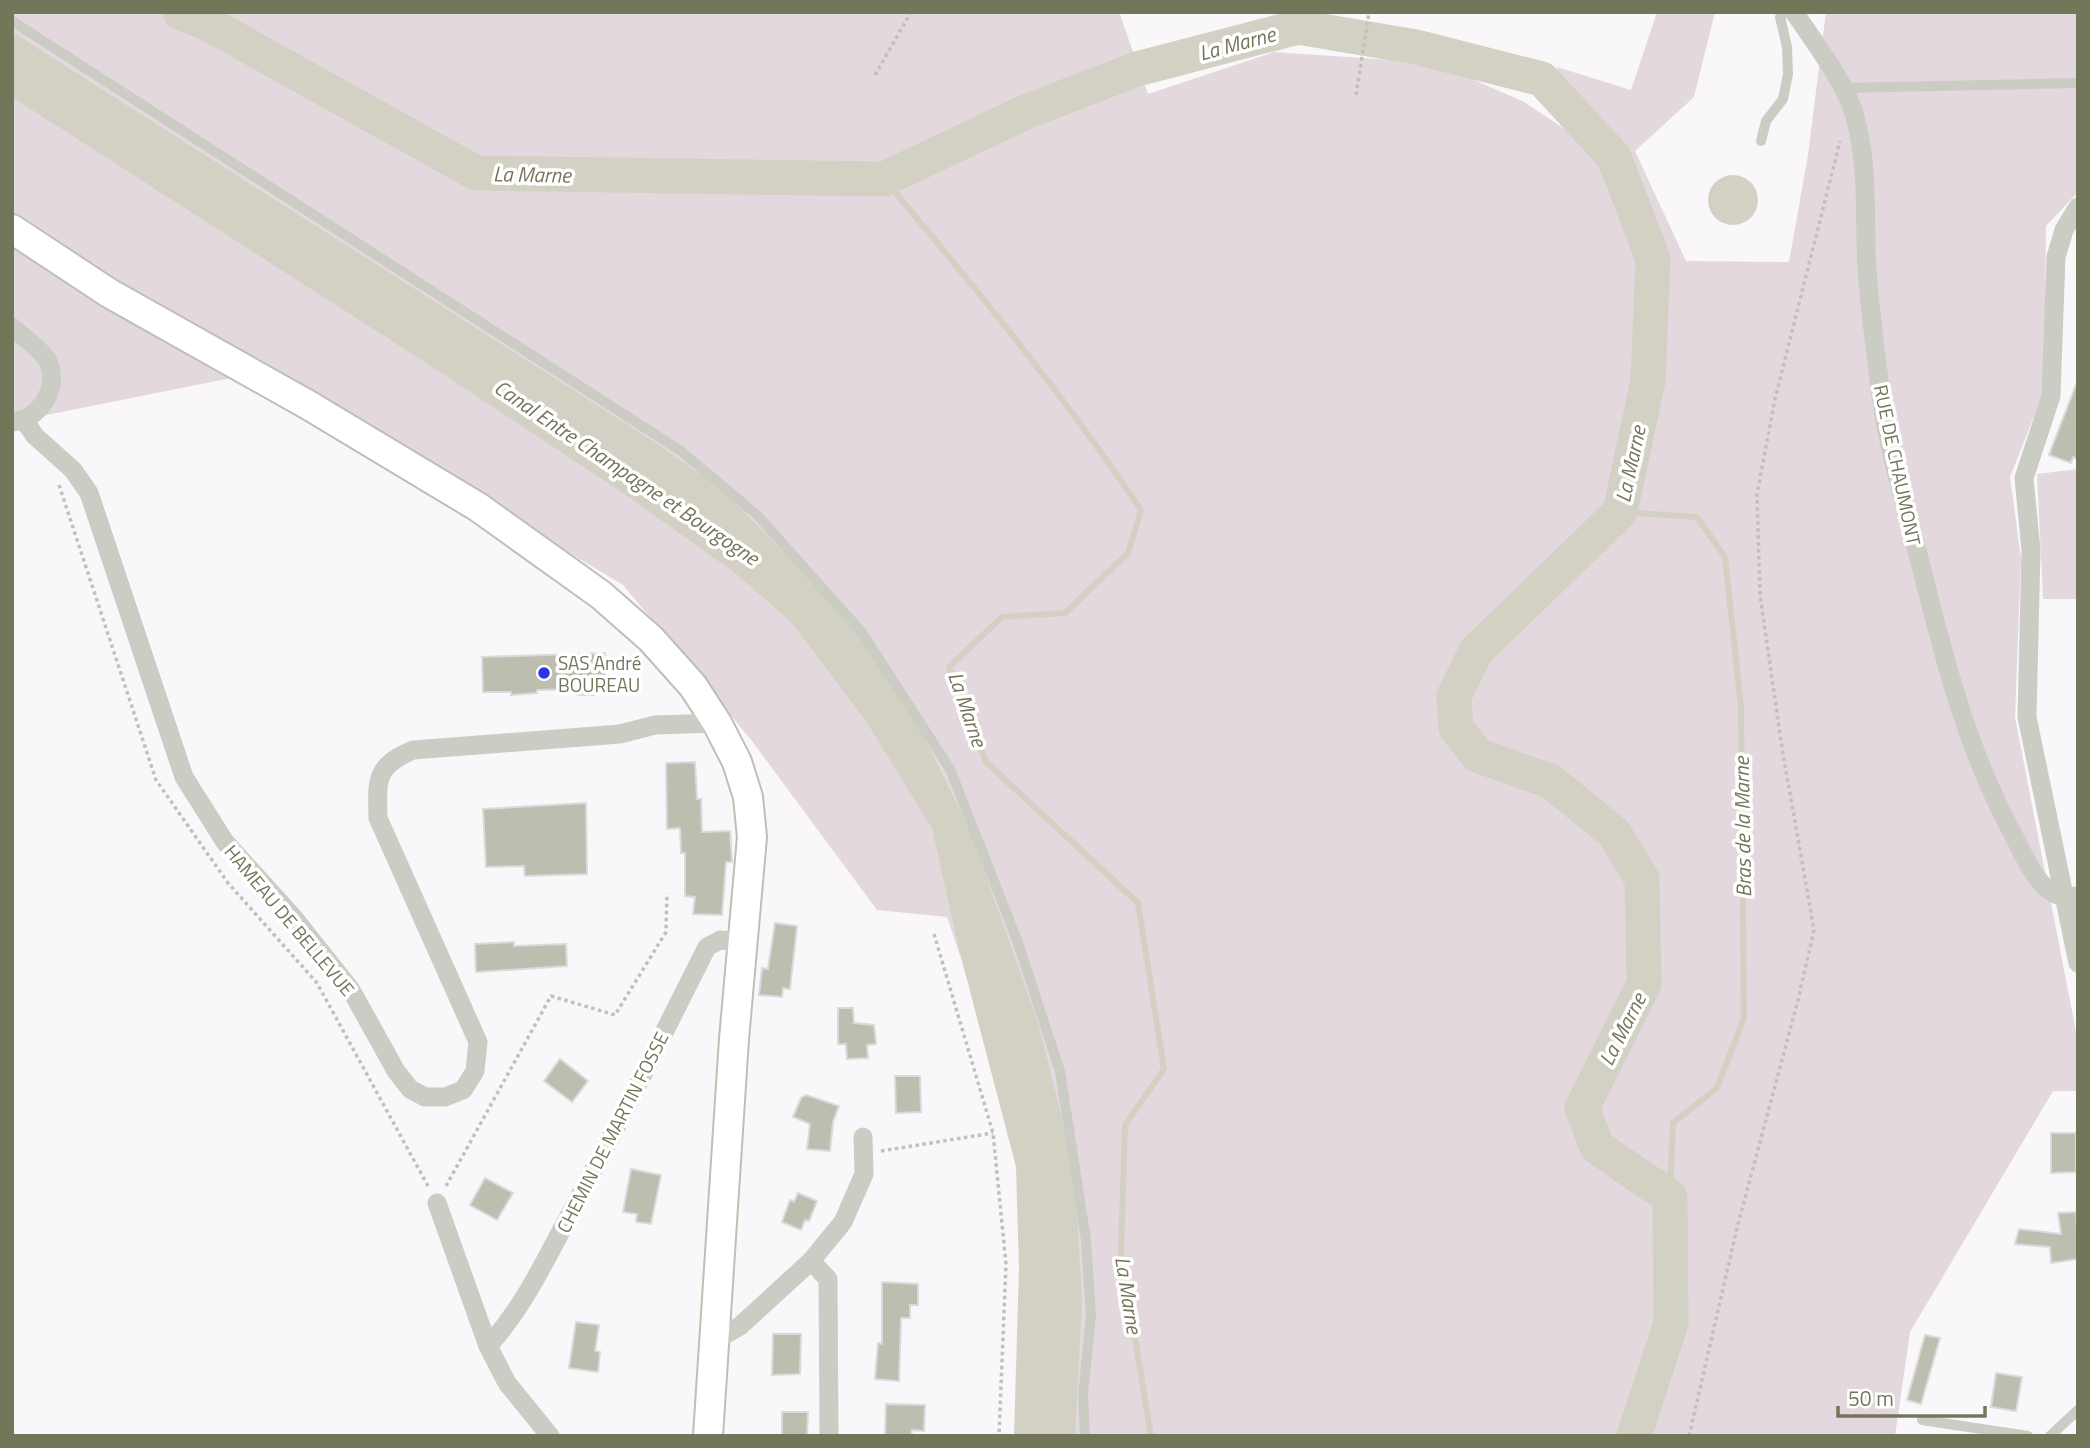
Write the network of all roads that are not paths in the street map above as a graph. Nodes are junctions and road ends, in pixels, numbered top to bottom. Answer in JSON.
{"nodes":[{"id":1,"x":1786,"y":12,"type":"edge"},
{"id":2,"x":1794,"y":12,"type":"edge"},
{"id":3,"x":12,"y":21,"type":"edge"},
{"id":4,"x":2078,"y":83,"type":"edge"},
{"id":5,"x":1842,"y":88,"type":"junction"},
{"id":6,"x":1761,"y":141,"type":"dead end"},
{"id":7,"x":2078,"y":206,"type":"edge"},
{"id":8,"x":12,"y":229,"type":"edge"},
{"id":9,"x":12,"y":327,"type":"edge"},
{"id":10,"x":18,"y":421,"type":"edge"},
{"id":11,"x":717,"y":723,"type":"junction"},
{"id":12,"x":2071,"y":897,"type":"edge"},
{"id":13,"x":744,"y":942,"type":"junction"},
{"id":14,"x":2078,"y":962,"type":"edge"},
{"id":15,"x":863,"y":1145,"type":"road end"},
{"id":16,"x":437,"y":1203,"type":"road end"},
{"id":17,"x":811,"y":1261,"type":"junction"},
{"id":18,"x":715,"y":1334,"type":"junction"},
{"id":19,"x":488,"y":1346,"type":"junction"},
{"id":20,"x":2078,"y":1410,"type":"edge"},
{"id":21,"x":1922,"y":1420,"type":"dead end"},
{"id":22,"x":550,"y":1436,"type":"edge"},
{"id":23,"x":708,"y":1436,"type":"edge"},
{"id":24,"x":829,"y":1436,"type":"edge"},
{"id":25,"x":1084,"y":1436,"type":"edge"},
{"id":26,"x":2028,"y":1436,"type":"edge"},
{"id":27,"x":2050,"y":1436,"type":"edge"}],
"edges":[{"from":1,"to":6,"type":"lane"},
{"from":2,"to":5,"type":"street","name":"RUE DE CHAUMONT"},
{"from":3,"to":25,"type":"lane"},
{"from":4,"to":5,"type":"lane"},
{"from":5,"to":12,"type":"street","name":"RUE DE CHAUMONT"},
{"from":7,"to":12,"type":"street"},
{"from":8,"to":11,"type":"street"},
{"from":9,"to":10,"type":"street"},
{"from":10,"to":11,"type":"street","name":"HAMEAU DE BELLEVUE"},
{"from":11,"to":13,"type":"street"},
{"from":12,"to":14,"type":"street"},
{"from":13,"to":18,"type":"street"},
{"from":13,"to":19,"type":"street","name":"CHEMIN DE MARTIN FOSSE"},
{"from":15,"to":17,"type":"street"},
{"from":16,"to":19,"type":"street"},
{"from":17,"to":18,"type":"street"},
{"from":17,"to":24,"type":"street"},
{"from":18,"to":23,"type":"street"},
{"from":19,"to":22,"type":"street"},
{"from":20,"to":27,"type":"lane"},
{"from":21,"to":26,"type":"lane"}]}
